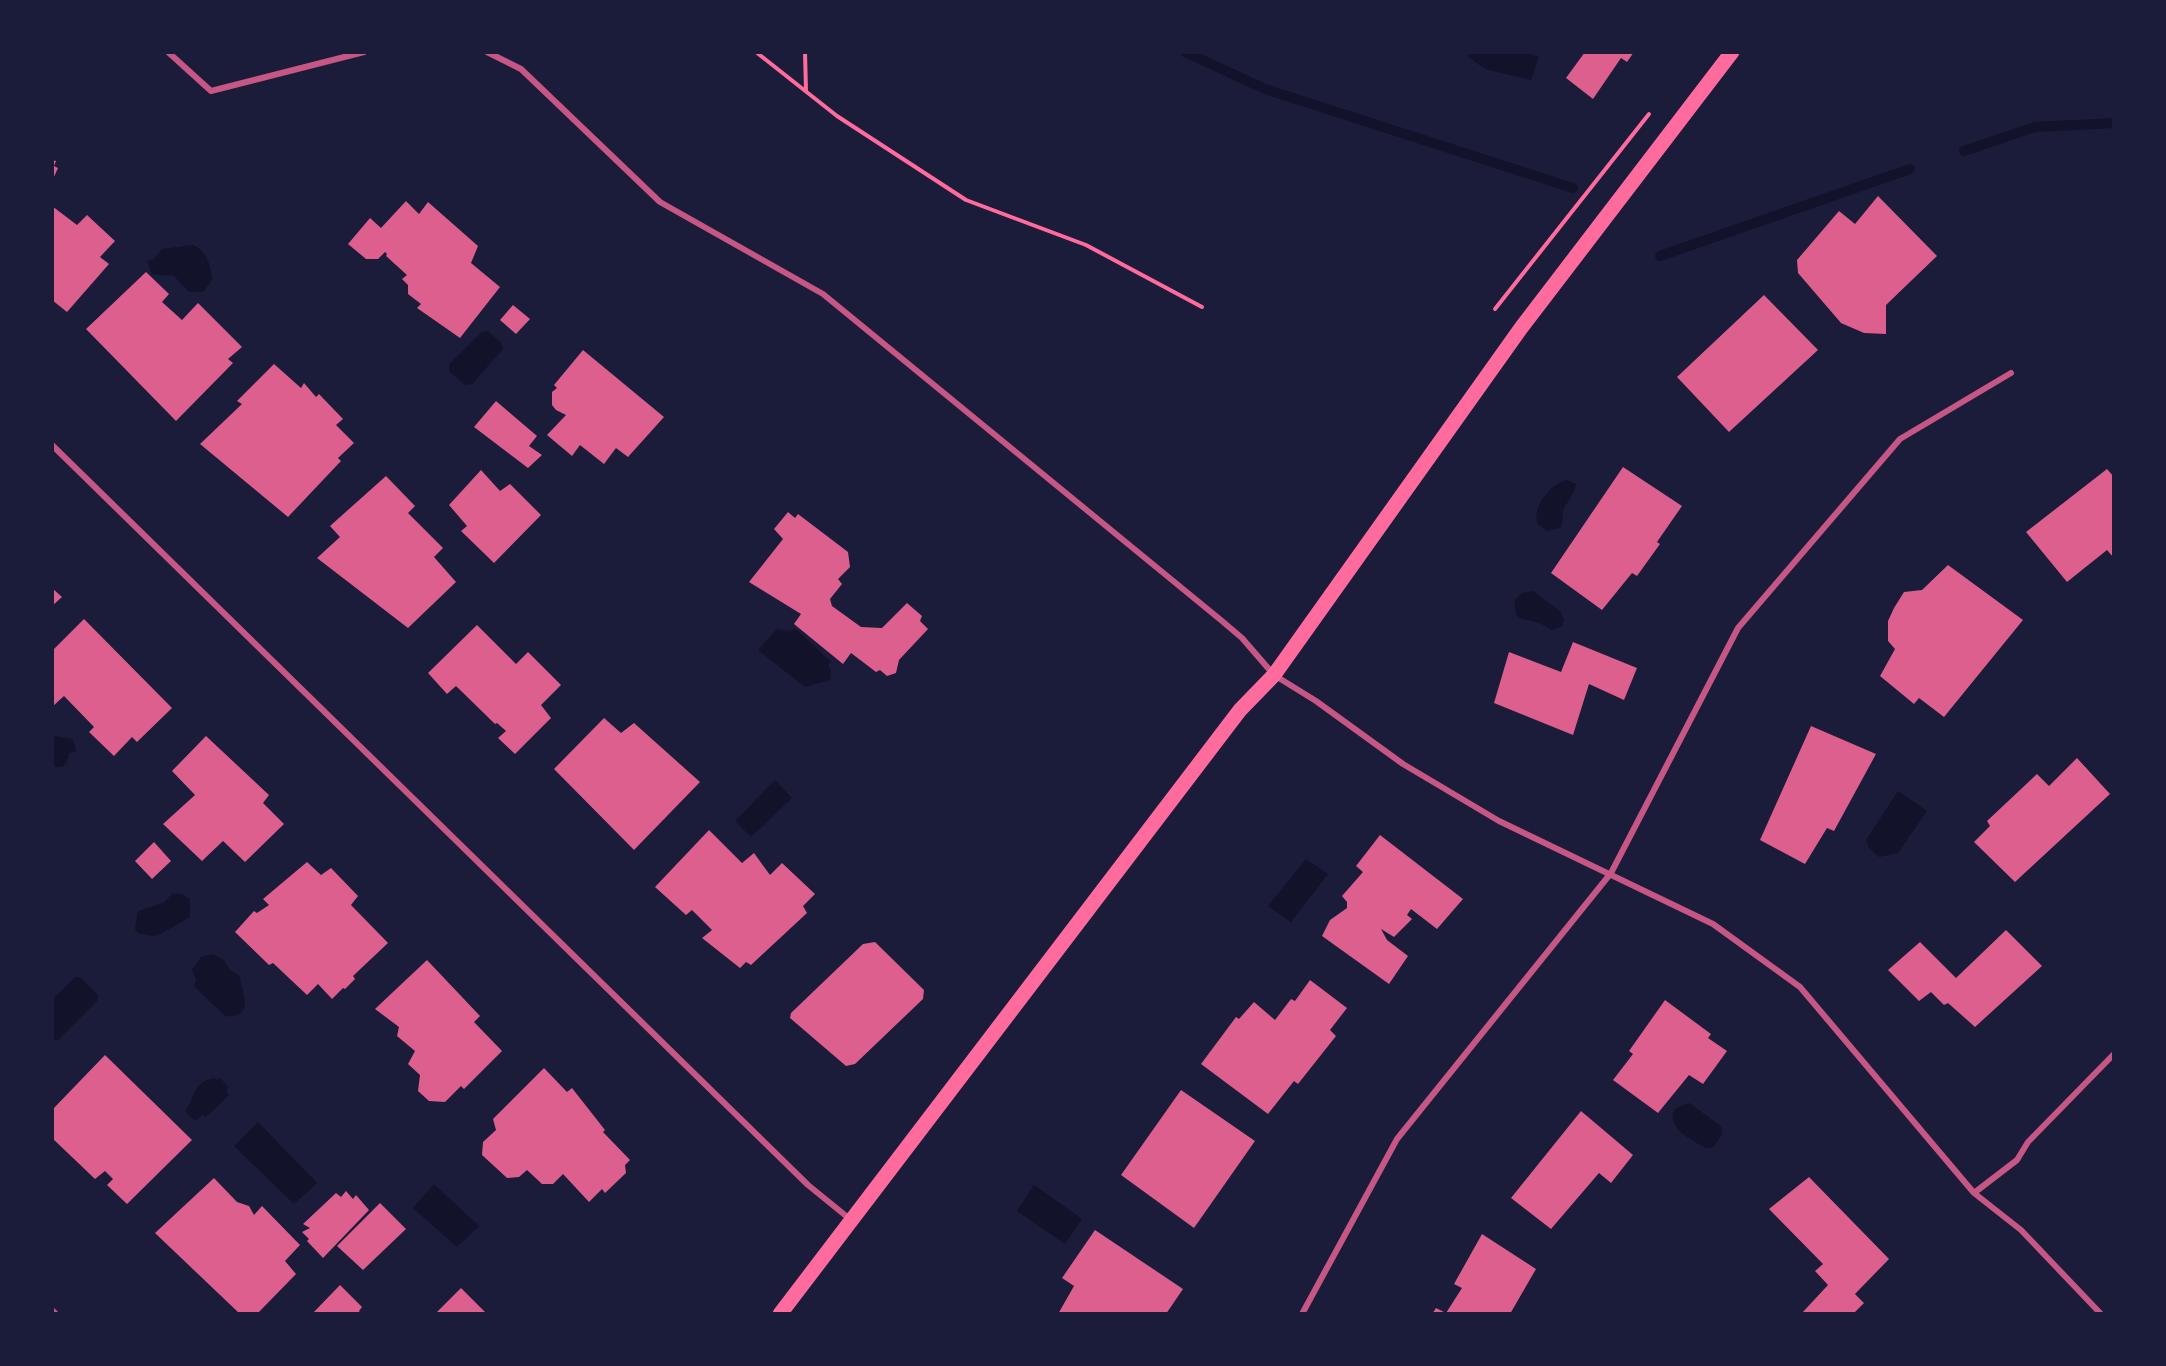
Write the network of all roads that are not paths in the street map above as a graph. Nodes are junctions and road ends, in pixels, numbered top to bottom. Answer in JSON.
{"nodes":[{"id":1,"x":168,"y":52,"type":"edge"},
{"id":2,"x":364,"y":52,"type":"edge"},
{"id":3,"x":487,"y":52,"type":"edge"},
{"id":4,"x":1732,"y":52,"type":"edge"},
{"id":5,"x":2011,"y":373,"type":"dead end"},
{"id":6,"x":52,"y":445,"type":"edge"},
{"id":7,"x":1274,"y":675,"type":"junction"},
{"id":8,"x":1611,"y":873,"type":"junction"},
{"id":9,"x":2114,"y":1054,"type":"edge"},
{"id":10,"x":1974,"y":1193,"type":"junction"},
{"id":11,"x":851,"y":1220,"type":"junction"},
{"id":12,"x":52,"y":1310,"type":"edge"},
{"id":13,"x":56,"y":1314,"type":"edge"},
{"id":14,"x":780,"y":1314,"type":"edge"},
{"id":15,"x":1302,"y":1314,"type":"edge"},
{"id":16,"x":2101,"y":1314,"type":"edge"}],
"edges":[{"from":1,"to":2,"type":"street"},
{"from":3,"to":7,"type":"street"},
{"from":4,"to":7,"type":"main road"},
{"from":5,"to":8,"type":"street"},
{"from":6,"to":11,"type":"street"},
{"from":7,"to":8,"type":"street"},
{"from":7,"to":11,"type":"main road"},
{"from":8,"to":10,"type":"street"},
{"from":8,"to":15,"type":"street"},
{"from":9,"to":10,"type":"street"},
{"from":10,"to":16,"type":"street"},
{"from":11,"to":14,"type":"main road"},
{"from":12,"to":13,"type":"street"}]}
